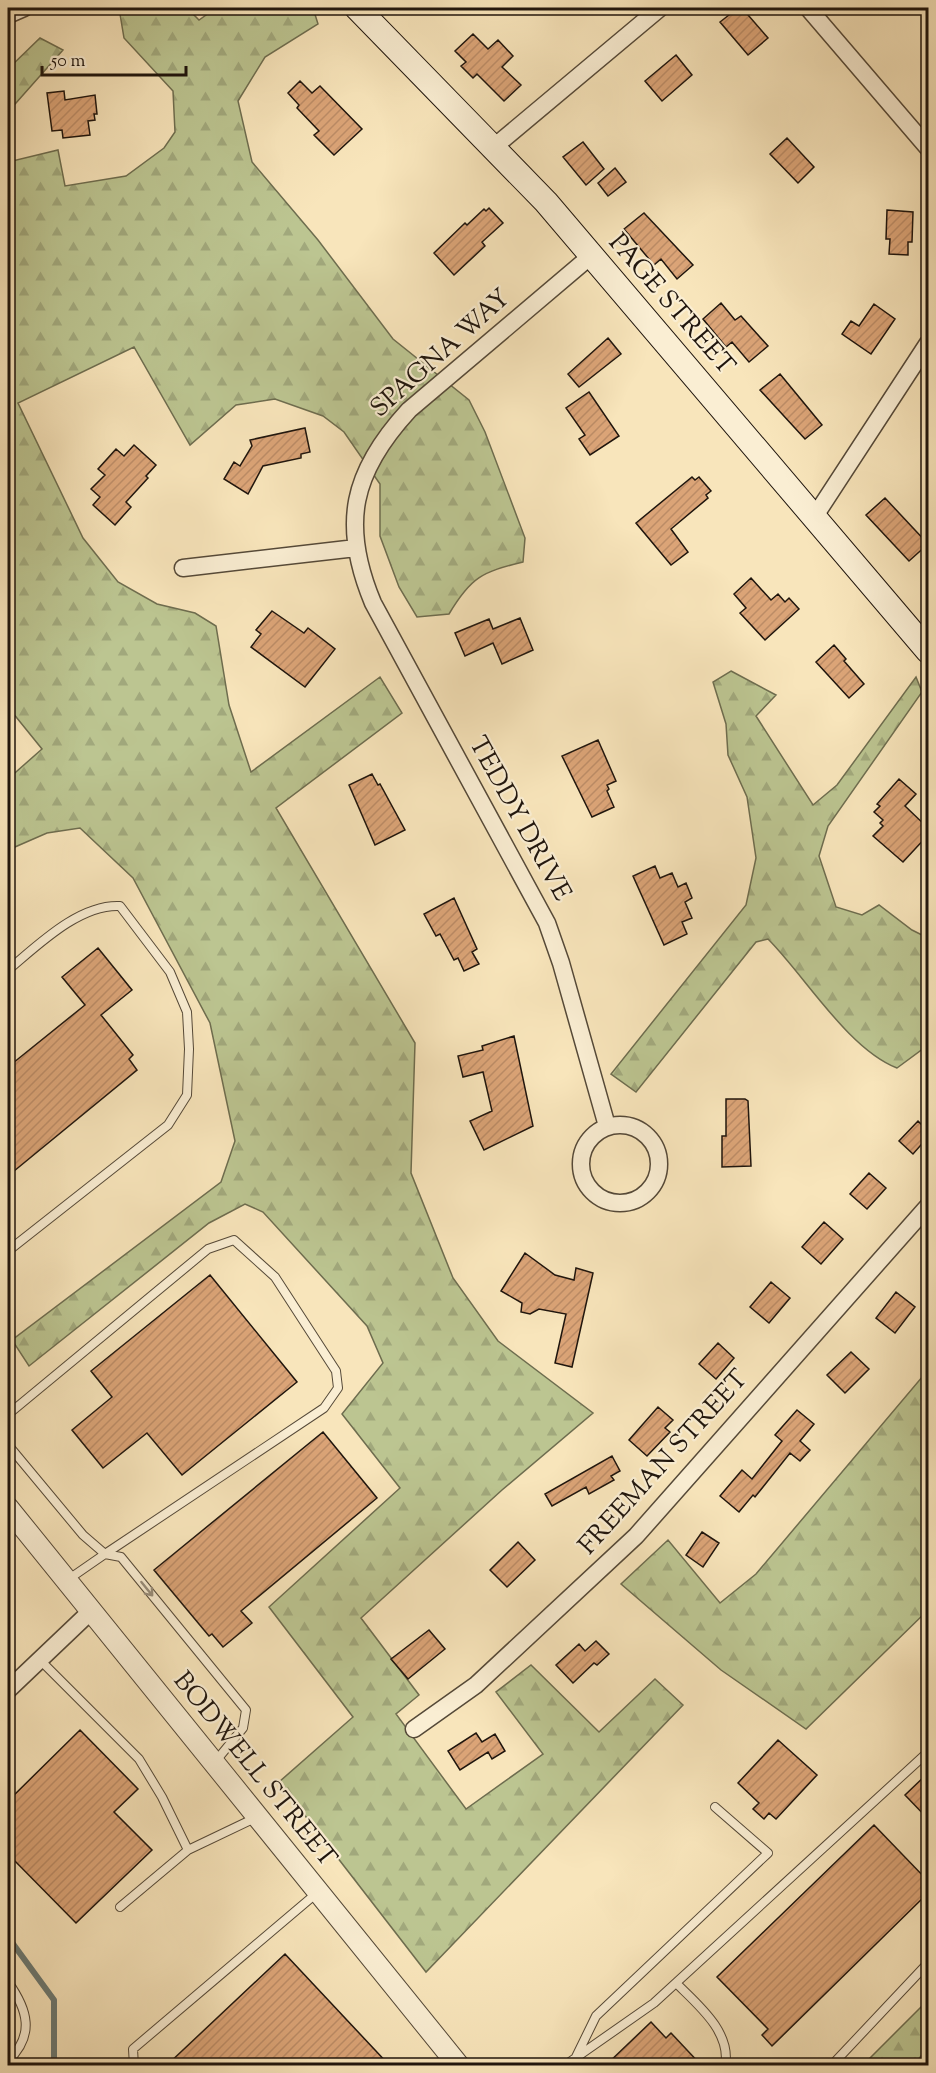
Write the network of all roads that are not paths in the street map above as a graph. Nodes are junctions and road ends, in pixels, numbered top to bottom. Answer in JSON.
{"nodes":[{"id":1,"x":24,"y":8,"type":"edge"},
{"id":2,"x":357,"y":8,"type":"edge"},
{"id":3,"x":660,"y":8,"type":"edge"},
{"id":4,"x":808,"y":8,"type":"edge"},
{"id":5,"x":8,"y":15,"type":"edge"},
{"id":6,"x":494,"y":147,"type":"junction"},
{"id":7,"x":928,"y":148,"type":"edge"},
{"id":8,"x":592,"y":255,"type":"junction"},
{"id":9,"x":928,"y":343,"type":"edge"},
{"id":10,"x":815,"y":516,"type":"junction"},
{"id":11,"x":356,"y":548,"type":"junction"},
{"id":12,"x":183,"y":568,"type":"dead end"},
{"id":13,"x":928,"y":651,"type":"edge"},
{"id":14,"x":8,"y":970,"type":"edge"},
{"id":15,"x":607,"y":1126,"type":"junction"},
{"id":16,"x":928,"y":1206,"type":"edge"},
{"id":17,"x":8,"y":1251,"type":"edge"},
{"id":18,"x":8,"y":1419,"type":"edge"},
{"id":19,"x":8,"y":1437,"type":"edge"},
{"id":20,"x":8,"y":1508,"type":"edge"},
{"id":21,"x":105,"y":1554,"type":"junction"},
{"id":22,"x":66,"y":1581,"type":"junction"},
{"id":23,"x":8,"y":1608,"type":"edge"},
{"id":24,"x":90,"y":1612,"type":"junction"},
{"id":25,"x":8,"y":1628,"type":"edge"},
{"id":26,"x":39,"y":1659,"type":"junction"},
{"id":27,"x":8,"y":1690,"type":"edge"},
{"id":28,"x":414,"y":1729,"type":"dead end"},
{"id":29,"x":928,"y":1752,"type":"edge"},
{"id":30,"x":214,"y":1763,"type":"junction"},
{"id":31,"x":715,"y":1807,"type":"dead end"},
{"id":32,"x":258,"y":1817,"type":"junction"},
{"id":33,"x":188,"y":1850,"type":"junction"},
{"id":34,"x":319,"y":1892,"type":"junction"},
{"id":35,"x":120,"y":1907,"type":"dead end"},
{"id":36,"x":928,"y":1963,"type":"edge"},
{"id":37,"x":8,"y":1982,"type":"edge"},
{"id":38,"x":676,"y":1983,"type":"junction"},
{"id":39,"x":575,"y":2057,"type":"junction"},
{"id":40,"x":8,"y":2061,"type":"edge"},
{"id":41,"x":134,"y":2066,"type":"edge"},
{"id":42,"x":459,"y":2066,"type":"edge"},
{"id":43,"x":564,"y":2066,"type":"edge"},
{"id":44,"x":724,"y":2066,"type":"edge"},
{"id":45,"x":831,"y":2066,"type":"edge"}],
"edges":[{"from":1,"to":5,"type":"street"},
{"from":2,"to":6,"type":"main road","name":"PAGE STREET"},
{"from":3,"to":6,"type":"street"},
{"from":4,"to":7,"type":"street"},
{"from":6,"to":8,"type":"main road","name":"PAGE STREET"},
{"from":8,"to":10,"type":"main road","name":"PAGE STREET"},
{"from":8,"to":11,"type":"street","name":"SPAGNA WAY"},
{"from":9,"to":10,"type":"street"},
{"from":10,"to":13,"type":"main road","name":"PAGE STREET"},
{"from":11,"to":12,"type":"street"},
{"from":11,"to":15,"type":"street","name":"TEDDY DRIVE"},
{"from":14,"to":17,"type":"lane"},
{"from":15,"to":15,"type":"street"},
{"from":16,"to":28,"type":"street","name":"FREEMAN STREET"},
{"from":18,"to":21,"type":"lane"},
{"from":19,"to":21,"type":"lane"},
{"from":20,"to":22,"type":"street","name":"BODWELL STREET"},
{"from":21,"to":22,"type":"lane"},
{"from":21,"to":30,"type":"lane","one_way":true},
{"from":22,"to":24,"type":"street","name":"BODWELL STREET"},
{"from":23,"to":25,"type":"lane"},
{"from":24,"to":26,"type":"street"},
{"from":24,"to":30,"type":"street","name":"BODWELL STREET"},
{"from":26,"to":27,"type":"street"},
{"from":26,"to":33,"type":"lane"},
{"from":29,"to":38,"type":"lane"},
{"from":30,"to":32,"type":"street","name":"BODWELL STREET"},
{"from":31,"to":39,"type":"lane"},
{"from":32,"to":33,"type":"lane"},
{"from":32,"to":34,"type":"street","name":"BODWELL STREET"},
{"from":33,"to":35,"type":"lane"},
{"from":34,"to":41,"type":"lane"},
{"from":34,"to":42,"type":"street","name":"BODWELL STREET"},
{"from":36,"to":45,"type":"lane"},
{"from":37,"to":40,"type":"lane"},
{"from":38,"to":39,"type":"lane"},
{"from":38,"to":44,"type":"lane"},
{"from":39,"to":43,"type":"lane"}]}
